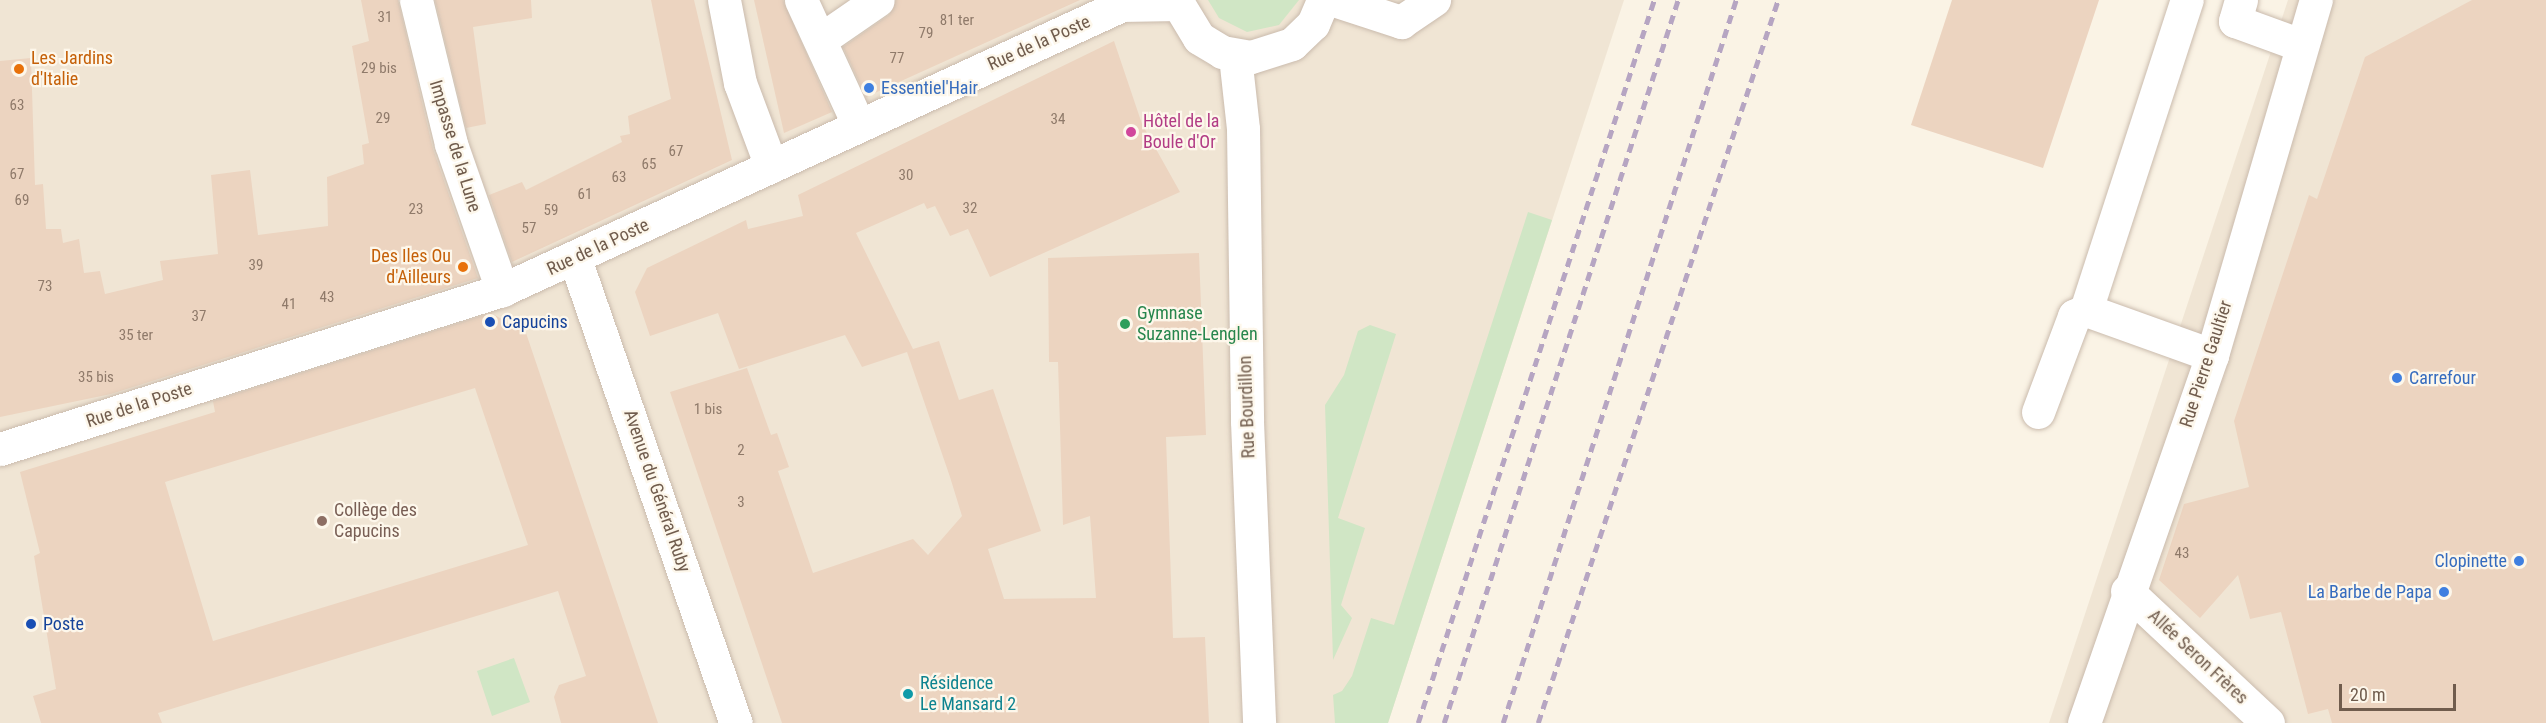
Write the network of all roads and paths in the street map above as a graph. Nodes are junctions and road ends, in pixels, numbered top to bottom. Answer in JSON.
{"nodes":[{"id":1,"x":416,"y":0,"type":"edge"},
{"id":2,"x":724,"y":0,"type":"edge"},
{"id":3,"x":801,"y":0,"type":"edge"},
{"id":4,"x":878,"y":0,"type":"edge"},
{"id":5,"x":1323,"y":0,"type":"edge"},
{"id":6,"x":1434,"y":0,"type":"edge"},
{"id":7,"x":2187,"y":0,"type":"edge"},
{"id":8,"x":2241,"y":0,"type":"edge"},
{"id":9,"x":2316,"y":0,"type":"edge"},
{"id":10,"x":1177,"y":2,"type":"edge"},
{"id":11,"x":1352,"y":3,"type":"edge"},
{"id":12,"x":820,"y":40,"type":"junction"},
{"id":13,"x":2301,"y":45,"type":"junction"},
{"id":14,"x":1235,"y":56,"type":"junction"},
{"id":15,"x":853,"y":113,"type":"dead end"},
{"id":16,"x":771,"y":166,"type":"junction"},
{"id":17,"x":575,"y":259,"type":"junction"},
{"id":18,"x":502,"y":290,"type":"junction"},
{"id":19,"x":2086,"y":310,"type":"junction"},
{"id":20,"x":2212,"y":355,"type":"junction"},
{"id":21,"x":2038,"y":412,"type":"dead end"},
{"id":22,"x":0,"y":449,"type":"edge"},
{"id":23,"x":2127,"y":591,"type":"junction"},
{"id":24,"x":736,"y":723,"type":"edge"},
{"id":25,"x":1258,"y":723,"type":"edge"},
{"id":26,"x":2084,"y":723,"type":"edge"},
{"id":27,"x":2268,"y":723,"type":"edge"}],
"edges":[{"from":1,"to":18,"type":"street","name":"Impasse de la Lune"},
{"from":2,"to":16,"type":"street"},
{"from":3,"to":12,"type":"street"},
{"from":4,"to":12,"type":"street"},
{"from":5,"to":14,"type":"street"},
{"from":6,"to":11,"type":"street"},
{"from":7,"to":19,"type":"street"},
{"from":8,"to":13,"type":"street"},
{"from":9,"to":13,"type":"street","name":"Rue Pierre Gaultier"},
{"from":10,"to":14,"type":"street"},
{"from":10,"to":16,"type":"street","name":"Rue de la Poste"},
{"from":12,"to":15,"type":"street"},
{"from":13,"to":20,"type":"street","name":"Rue Pierre Gaultier"},
{"from":14,"to":25,"type":"street","name":"Rue Bourdillon"},
{"from":16,"to":17,"type":"street","name":"Rue de la Poste"},
{"from":17,"to":18,"type":"street","name":"Rue de la Poste"},
{"from":17,"to":24,"type":"street","name":"Avenue du Général Ruby"},
{"from":18,"to":22,"type":"street","name":"Rue de la Poste"},
{"from":19,"to":20,"type":"street"},
{"from":19,"to":21,"type":"street"},
{"from":20,"to":23,"type":"street","name":"Rue Pierre Gaultier"},
{"from":23,"to":26,"type":"street","name":"Rue Pierre Gaultier"},
{"from":23,"to":27,"type":"street","name":"Allée Seron Frères"}]}
